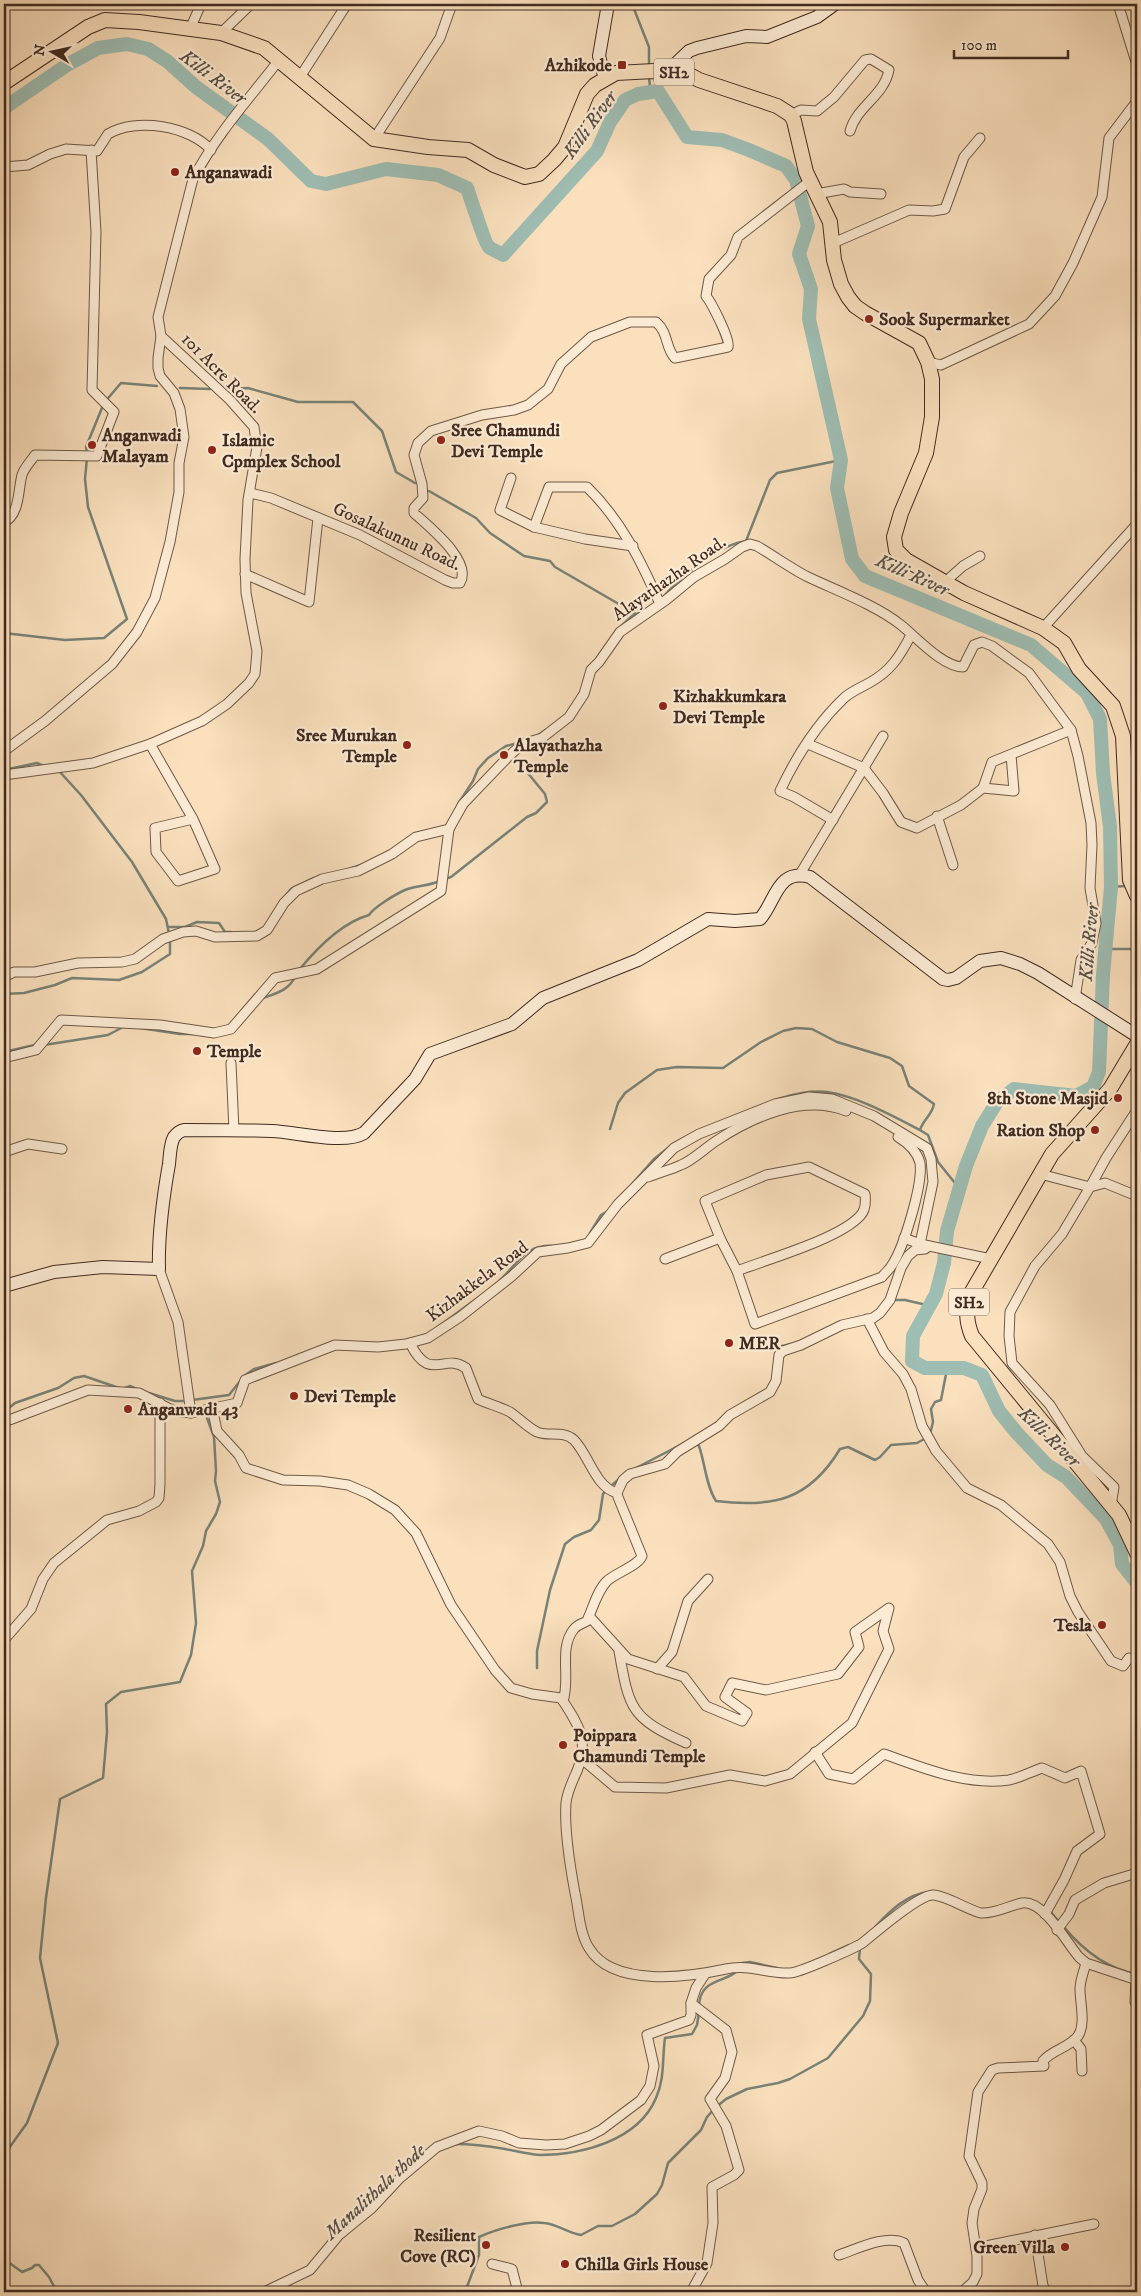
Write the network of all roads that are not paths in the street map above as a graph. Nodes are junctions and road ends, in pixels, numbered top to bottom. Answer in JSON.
{"nodes":[{"id":1,"x":201,"y":4,"type":"edge"},
{"id":2,"x":251,"y":4,"type":"edge"},
{"id":3,"x":347,"y":4,"type":"edge"},
{"id":4,"x":452,"y":4,"type":"edge"},
{"id":5,"x":608,"y":4,"type":"edge"},
{"id":6,"x":835,"y":4,"type":"edge"},
{"id":7,"x":1118,"y":4,"type":"edge"},
{"id":8,"x":190,"y":29,"type":"junction"},
{"id":9,"x":221,"y":33,"type":"junction"},
{"id":10,"x":279,"y":60,"type":"junction"},
{"id":11,"x":1137,"y":65,"type":"edge"},
{"id":12,"x":667,"y":72,"type":"junction"},
{"id":13,"x":300,"y":76,"type":"junction"},
{"id":14,"x":605,"y":79,"type":"junction"},
{"id":15,"x":4,"y":83,"type":"edge"},
{"id":16,"x":1137,"y":100,"type":"edge"},
{"id":17,"x":790,"y":114,"type":"junction"},
{"id":18,"x":850,"y":131,"type":"dead end"},
{"id":19,"x":980,"y":138,"type":"dead end"},
{"id":20,"x":374,"y":139,"type":"junction"},
{"id":21,"x":91,"y":150,"type":"junction"},
{"id":22,"x":211,"y":150,"type":"junction"},
{"id":23,"x":4,"y":167,"type":"edge"},
{"id":24,"x":810,"y":187,"type":"junction"},
{"id":25,"x":881,"y":194,"type":"dead end"},
{"id":26,"x":832,"y":244,"type":"junction"},
{"id":27,"x":161,"y":336,"type":"junction"},
{"id":28,"x":928,"y":362,"type":"junction"},
{"id":29,"x":511,"y":478,"type":"dead end"},
{"id":30,"x":250,"y":493,"type":"junction"},
{"id":31,"x":318,"y":518,"type":"junction"},
{"id":32,"x":4,"y":522,"type":"edge"},
{"id":33,"x":1137,"y":524,"type":"edge"},
{"id":34,"x":534,"y":527,"type":"junction"},
{"id":35,"x":633,"y":546,"type":"junction"},
{"id":36,"x":980,"y":556,"type":"dead end"},
{"id":37,"x":245,"y":574,"type":"junction"},
{"id":38,"x":945,"y":582,"type":"junction"},
{"id":39,"x":660,"y":604,"type":"junction"},
{"id":40,"x":1043,"y":628,"type":"junction"},
{"id":41,"x":911,"y":635,"type":"junction"},
{"id":42,"x":1071,"y":730,"type":"junction"},
{"id":43,"x":882,"y":736,"type":"dead end"},
{"id":44,"x":150,"y":744,"type":"junction"},
{"id":45,"x":808,"y":744,"type":"junction"},
{"id":46,"x":4,"y":751,"type":"edge"},
{"id":47,"x":1011,"y":755,"type":"junction"},
{"id":48,"x":864,"y":768,"type":"junction"},
{"id":49,"x":4,"y":774,"type":"edge"},
{"id":50,"x":983,"y":788,"type":"junction"},
{"id":51,"x":937,"y":816,"type":"junction"},
{"id":52,"x":193,"y":819,"type":"junction"},
{"id":53,"x":833,"y":820,"type":"junction"},
{"id":54,"x":449,"y":828,"type":"junction"},
{"id":55,"x":953,"y":865,"type":"dead end"},
{"id":56,"x":800,"y":874,"type":"junction"},
{"id":57,"x":1134,"y":877,"type":"edge"},
{"id":58,"x":1137,"y":896,"type":"edge"},
{"id":59,"x":4,"y":977,"type":"edge"},
{"id":60,"x":1075,"y":999,"type":"junction"},
{"id":61,"x":1137,"y":1036,"type":"edge"},
{"id":62,"x":1137,"y":1044,"type":"edge"},
{"id":63,"x":4,"y":1058,"type":"edge"},
{"id":64,"x":231,"y":1063,"type":"dead end"},
{"id":65,"x":1137,"y":1110,"type":"edge"},
{"id":66,"x":234,"y":1130,"type":"junction"},
{"id":67,"x":62,"y":1148,"type":"dead end"},
{"id":68,"x":4,"y":1152,"type":"edge"},
{"id":69,"x":1040,"y":1174,"type":"junction"},
{"id":70,"x":644,"y":1178,"type":"junction"},
{"id":71,"x":1090,"y":1188,"type":"junction"},
{"id":72,"x":1137,"y":1196,"type":"edge"},
{"id":73,"x":720,"y":1238,"type":"junction"},
{"id":74,"x":904,"y":1238,"type":"junction"},
{"id":75,"x":928,"y":1246,"type":"junction"},
{"id":76,"x":665,"y":1259,"type":"dead end"},
{"id":77,"x":991,"y":1259,"type":"junction"},
{"id":78,"x":159,"y":1269,"type":"junction"},
{"id":79,"x":737,"y":1271,"type":"junction"},
{"id":80,"x":4,"y":1286,"type":"edge"},
{"id":81,"x":868,"y":1319,"type":"junction"},
{"id":82,"x":410,"y":1343,"type":"junction"},
{"id":83,"x":160,"y":1404,"type":"junction"},
{"id":84,"x":190,"y":1405,"type":"junction"},
{"id":85,"x":212,"y":1407,"type":"junction"},
{"id":86,"x":4,"y":1422,"type":"edge"},
{"id":87,"x":617,"y":1493,"type":"junction"},
{"id":88,"x":1111,"y":1506,"type":"junction"},
{"id":89,"x":1137,"y":1553,"type":"edge"},
{"id":90,"x":708,"y":1579,"type":"dead end"},
{"id":91,"x":589,"y":1616,"type":"junction"},
{"id":92,"x":4,"y":1640,"type":"edge"},
{"id":93,"x":619,"y":1650,"type":"junction"},
{"id":94,"x":1137,"y":1660,"type":"edge"},
{"id":95,"x":657,"y":1668,"type":"junction"},
{"id":96,"x":563,"y":1701,"type":"junction"},
{"id":97,"x":686,"y":1743,"type":"dead end"},
{"id":98,"x":815,"y":1752,"type":"junction"},
{"id":99,"x":582,"y":1758,"type":"junction"},
{"id":100,"x":1137,"y":1873,"type":"edge"},
{"id":101,"x":1045,"y":1914,"type":"junction"},
{"id":102,"x":1058,"y":1929,"type":"junction"},
{"id":103,"x":1086,"y":1963,"type":"junction"},
{"id":104,"x":705,"y":1974,"type":"junction"},
{"id":105,"x":1137,"y":1980,"type":"edge"},
{"id":106,"x":1137,"y":2006,"type":"edge"},
{"id":107,"x":696,"y":2007,"type":"junction"},
{"id":108,"x":1074,"y":2040,"type":"junction"},
{"id":109,"x":1082,"y":2070,"type":"dead end"},
{"id":110,"x":1094,"y":2224,"type":"dead end"},
{"id":111,"x":1035,"y":2235,"type":"junction"},
{"id":112,"x":976,"y":2248,"type":"junction"},
{"id":113,"x":839,"y":2255,"type":"dead end"},
{"id":114,"x":492,"y":2264,"type":"dead end"},
{"id":115,"x":264,"y":2292,"type":"edge"},
{"id":116,"x":518,"y":2292,"type":"edge"},
{"id":117,"x":691,"y":2292,"type":"edge"},
{"id":118,"x":926,"y":2292,"type":"edge"},
{"id":119,"x":962,"y":2292,"type":"edge"},
{"id":120,"x":1046,"y":2292,"type":"edge"}],
"edges":[{"from":1,"to":8,"type":"street"},
{"from":2,"to":9,"type":"street"},
{"from":3,"to":13,"type":"street"},
{"from":4,"to":20,"type":"street"},
{"from":5,"to":14,"type":"main road"},
{"from":6,"to":12,"type":"main road"},
{"from":7,"to":11,"type":"street"},
{"from":8,"to":9,"type":"main road"},
{"from":8,"to":15,"type":"main road"},
{"from":9,"to":10,"type":"main road"},
{"from":10,"to":13,"type":"main road"},
{"from":10,"to":22,"type":"street","name":"101 Acre Road."},
{"from":12,"to":14,"type":"main road","number":"SH2"},
{"from":12,"to":17,"type":"main road","number":"SH2"},
{"from":13,"to":20,"type":"main road"},
{"from":14,"to":20,"type":"main road","number":"SH2"},
{"from":16,"to":28,"type":"street"},
{"from":17,"to":18,"type":"street"},
{"from":17,"to":24,"type":"main road"},
{"from":19,"to":26,"type":"street"},
{"from":21,"to":22,"type":"street"},
{"from":21,"to":23,"type":"street"},
{"from":21,"to":32,"type":"street"},
{"from":22,"to":27,"type":"street","name":"101 Acre Road."},
{"from":24,"to":25,"type":"street"},
{"from":24,"to":26,"type":"main road"},
{"from":24,"to":31,"type":"street","name":"Gosalakunnu Road."},
{"from":26,"to":28,"type":"main road"},
{"from":27,"to":30,"type":"street","name":"101 Acre Road."},
{"from":27,"to":46,"type":"street"},
{"from":28,"to":38,"type":"main road"},
{"from":29,"to":34,"type":"street"},
{"from":30,"to":31,"type":"street","name":"Gosalakunnu Road."},
{"from":30,"to":37,"type":"street","name":"101 Acre Road."},
{"from":31,"to":37,"type":"street"},
{"from":33,"to":40,"type":"street"},
{"from":34,"to":35,"type":"street"},
{"from":34,"to":35,"type":"street"},
{"from":35,"to":39,"type":"street"},
{"from":36,"to":38,"type":"street"},
{"from":37,"to":44,"type":"street","name":"101 Acre Road."},
{"from":38,"to":40,"type":"main road"},
{"from":39,"to":41,"type":"street","name":"Alayathazha Road."},
{"from":39,"to":54,"type":"street","name":"Alayathazha Road."},
{"from":40,"to":57,"type":"main road"},
{"from":41,"to":42,"type":"street","name":"Alayathazha Road."},
{"from":41,"to":45,"type":"street"},
{"from":42,"to":47,"type":"street"},
{"from":42,"to":60,"type":"street","name":"Alayathazha Road."},
{"from":43,"to":48,"type":"street"},
{"from":44,"to":49,"type":"street","name":"101 Acre Road."},
{"from":44,"to":52,"type":"street"},
{"from":45,"to":48,"type":"street"},
{"from":45,"to":53,"type":"street"},
{"from":47,"to":50,"type":"street"},
{"from":47,"to":50,"type":"street"},
{"from":48,"to":51,"type":"street"},
{"from":48,"to":53,"type":"street"},
{"from":50,"to":51,"type":"street"},
{"from":51,"to":55,"type":"street"},
{"from":52,"to":52,"type":"street"},
{"from":53,"to":56,"type":"street"},
{"from":54,"to":59,"type":"street"},
{"from":54,"to":63,"type":"street"},
{"from":56,"to":60,"type":"main road"},
{"from":56,"to":66,"type":"main road"},
{"from":57,"to":58,"type":"main road"},
{"from":60,"to":61,"type":"main road"},
{"from":62,"to":69,"type":"main road","number":"SH2"},
{"from":64,"to":66,"type":"street"},
{"from":65,"to":71,"type":"street"},
{"from":66,"to":78,"type":"main road"},
{"from":67,"to":68,"type":"street"},
{"from":69,"to":71,"type":"street"},
{"from":69,"to":77,"type":"main road","number":"SH2"},
{"from":70,"to":74,"type":"street","name":"Kizhakkela Road"},
{"from":70,"to":75,"type":"street","name":"Kizhakkela Road"},
{"from":70,"to":82,"type":"street","name":"Kizhakkela Road"},
{"from":71,"to":72,"type":"street"},
{"from":71,"to":88,"type":"street"},
{"from":73,"to":76,"type":"street"},
{"from":73,"to":79,"type":"street"},
{"from":73,"to":79,"type":"street"},
{"from":74,"to":75,"type":"street"},
{"from":74,"to":79,"type":"street","name":"Kizhakkela Road"},
{"from":75,"to":77,"type":"street"},
{"from":75,"to":81,"type":"street"},
{"from":77,"to":88,"type":"main road","number":"SH2"},
{"from":78,"to":80,"type":"main road"},
{"from":78,"to":84,"type":"street"},
{"from":81,"to":87,"type":"street"},
{"from":81,"to":94,"type":"street"},
{"from":82,"to":85,"type":"street","name":"Kizhakkela Road"},
{"from":82,"to":87,"type":"street"},
{"from":83,"to":84,"type":"street"},
{"from":83,"to":86,"type":"street"},
{"from":83,"to":92,"type":"street"},
{"from":84,"to":85,"type":"street","name":"Kizhakkela Road"},
{"from":85,"to":96,"type":"street"},
{"from":87,"to":91,"type":"street"},
{"from":88,"to":89,"type":"main road","number":"SH2"},
{"from":90,"to":95,"type":"street"},
{"from":91,"to":93,"type":"street"},
{"from":91,"to":96,"type":"street"},
{"from":93,"to":95,"type":"street"},
{"from":93,"to":97,"type":"street"},
{"from":95,"to":98,"type":"street"},
{"from":96,"to":99,"type":"street"},
{"from":98,"to":99,"type":"street"},
{"from":98,"to":101,"type":"street"},
{"from":99,"to":104,"type":"street"},
{"from":100,"to":102,"type":"street"},
{"from":101,"to":102,"type":"street"},
{"from":101,"to":104,"type":"street"},
{"from":102,"to":103,"type":"street"},
{"from":103,"to":105,"type":"street"},
{"from":103,"to":108,"type":"street"},
{"from":104,"to":107,"type":"street"},
{"from":105,"to":106,"type":"street"},
{"from":107,"to":115,"type":"street"},
{"from":107,"to":117,"type":"street"},
{"from":108,"to":109,"type":"street"},
{"from":108,"to":112,"type":"street"},
{"from":110,"to":111,"type":"street"},
{"from":111,"to":112,"type":"street"},
{"from":111,"to":120,"type":"street"},
{"from":112,"to":119,"type":"street"},
{"from":113,"to":118,"type":"street"},
{"from":114,"to":116,"type":"street"}]}
